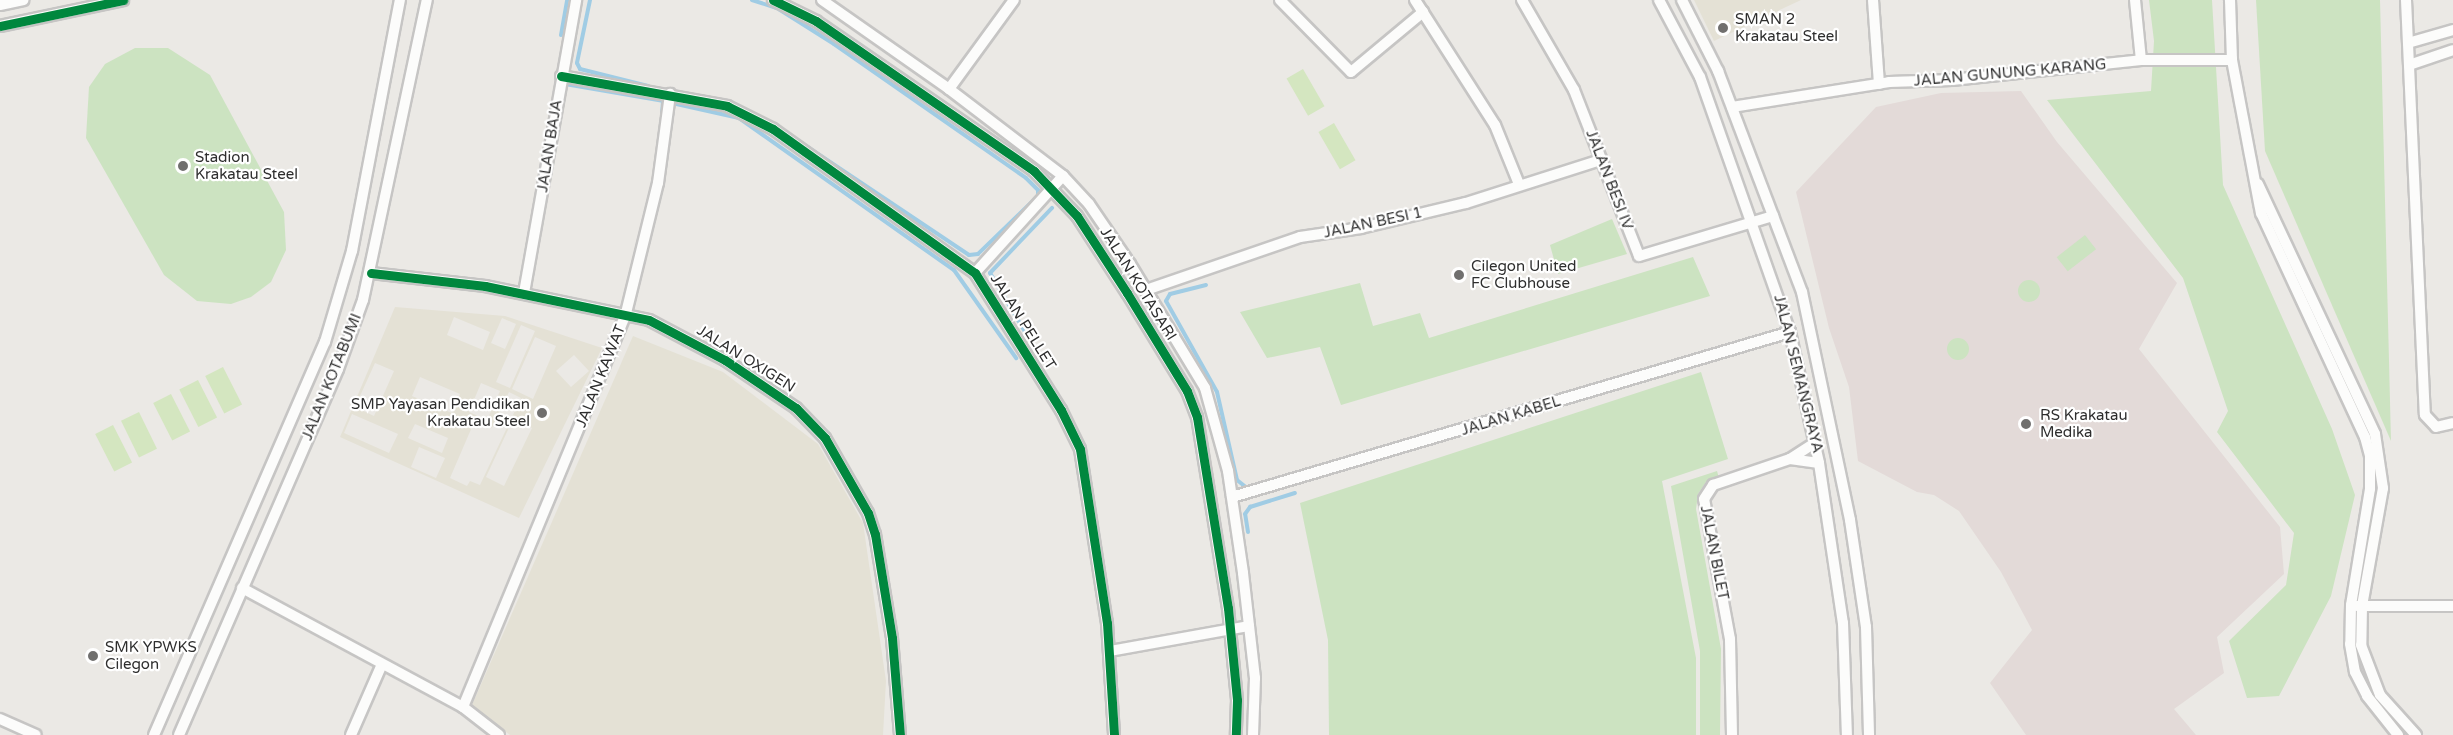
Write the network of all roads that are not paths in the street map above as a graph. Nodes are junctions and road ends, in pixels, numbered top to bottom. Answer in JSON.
{"nodes":[{"id":1,"x":23,"y":0,"type":"edge"},
{"id":2,"x":123,"y":0,"type":"edge"},
{"id":3,"x":400,"y":0,"type":"edge"},
{"id":4,"x":427,"y":0,"type":"edge"},
{"id":5,"x":576,"y":0,"type":"edge"},
{"id":6,"x":773,"y":0,"type":"edge"},
{"id":7,"x":822,"y":0,"type":"edge"},
{"id":8,"x":1014,"y":0,"type":"edge"},
{"id":9,"x":1280,"y":0,"type":"edge"},
{"id":10,"x":1415,"y":0,"type":"edge"},
{"id":11,"x":1522,"y":0,"type":"edge"},
{"id":12,"x":1659,"y":0,"type":"edge"},
{"id":13,"x":1682,"y":0,"type":"edge"},
{"id":14,"x":1873,"y":0,"type":"edge"},
{"id":15,"x":2135,"y":0,"type":"edge"},
{"id":16,"x":2230,"y":0,"type":"edge"},
{"id":17,"x":2406,"y":0,"type":"edge"},
{"id":18,"x":0,"y":4,"type":"edge"},
{"id":19,"x":1423,"y":12,"type":"junction"},
{"id":20,"x":0,"y":26,"type":"edge"},
{"id":21,"x":2453,"y":30,"type":"edge"},
{"id":22,"x":2408,"y":43,"type":"junction"},
{"id":23,"x":2453,"y":50,"type":"edge"},
{"id":24,"x":2141,"y":60,"type":"junction"},
{"id":25,"x":2232,"y":60,"type":"junction"},
{"id":26,"x":2409,"y":65,"type":"junction"},
{"id":27,"x":561,"y":76,"type":"junction"},
{"id":28,"x":1879,"y":84,"type":"junction"},
{"id":29,"x":949,"y":89,"type":"junction"},
{"id":30,"x":669,"y":99,"type":"junction"},
{"id":31,"x":1732,"y":107,"type":"junction"},
{"id":32,"x":1601,"y":160,"type":"junction"},
{"id":33,"x":1063,"y":176,"type":"junction"},
{"id":34,"x":1519,"y":184,"type":"junction"},
{"id":35,"x":1051,"y":188,"type":"junction"},
{"id":36,"x":1773,"y":216,"type":"junction"},
{"id":37,"x":1753,"y":224,"type":"junction"},
{"id":38,"x":371,"y":273,"type":"junction"},
{"id":39,"x":975,"y":273,"type":"junction"},
{"id":40,"x":1146,"y":290,"type":"junction"},
{"id":41,"x":524,"y":293,"type":"junction"},
{"id":42,"x":626,"y":313,"type":"junction"},
{"id":43,"x":1790,"y":332,"type":"junction"},
{"id":44,"x":318,"y":362,"type":"junction"},
{"id":45,"x":338,"y":369,"type":"junction"},
{"id":46,"x":2453,"y":423,"type":"edge"},
{"id":47,"x":1815,"y":443,"type":"junction"},
{"id":48,"x":1790,"y":459,"type":"junction"},
{"id":49,"x":1819,"y":463,"type":"junction"},
{"id":50,"x":1237,"y":496,"type":"junction"},
{"id":51,"x":242,"y":588,"type":"junction"},
{"id":52,"x":2356,"y":606,"type":"junction"},
{"id":53,"x":2453,"y":606,"type":"edge"},
{"id":54,"x":1249,"y":626,"type":"junction"},
{"id":55,"x":1230,"y":629,"type":"junction"},
{"id":56,"x":1110,"y":651,"type":"junction"},
{"id":57,"x":382,"y":664,"type":"junction"},
{"id":58,"x":463,"y":707,"type":"junction"},
{"id":59,"x":0,"y":719,"type":"edge"},
{"id":60,"x":36,"y":735,"type":"edge"},
{"id":61,"x":154,"y":735,"type":"edge"},
{"id":62,"x":179,"y":735,"type":"edge"},
{"id":63,"x":351,"y":735,"type":"edge"},
{"id":64,"x":499,"y":735,"type":"edge"},
{"id":65,"x":900,"y":735,"type":"edge"},
{"id":66,"x":1114,"y":735,"type":"edge"},
{"id":67,"x":1236,"y":735,"type":"edge"},
{"id":68,"x":1253,"y":735,"type":"edge"},
{"id":69,"x":1732,"y":735,"type":"edge"},
{"id":70,"x":1847,"y":735,"type":"edge"},
{"id":71,"x":1869,"y":735,"type":"edge"},
{"id":72,"x":2398,"y":735,"type":"edge"},
{"id":73,"x":2416,"y":735,"type":"edge"}],
"edges":[{"from":1,"to":18,"type":"street"},
{"from":2,"to":20,"type":"street"},
{"from":3,"to":44,"type":"street","name":"JALAN KOTABUMI"},
{"from":4,"to":38,"type":"street","name":"JALAN KOTABUMI"},
{"from":5,"to":27,"type":"street","name":"JALAN BAJA"},
{"from":6,"to":35,"type":"street","name":"JALAN KOTASARI"},
{"from":7,"to":29,"type":"street","name":"JALAN KOTASARI"},
{"from":8,"to":29,"type":"street"},
{"from":9,"to":19,"type":"street"},
{"from":10,"to":19,"type":"street"},
{"from":11,"to":32,"type":"street","name":"JALAN BESI IV"},
{"from":12,"to":37,"type":"street","name":"JALAN SEMANGRAYA"},
{"from":13,"to":31,"type":"street","name":"JALAN SEMANGRAYA"},
{"from":14,"to":28,"type":"street"},
{"from":15,"to":24,"type":"street"},
{"from":16,"to":25,"type":"street"},
{"from":17,"to":22,"type":"street"},
{"from":19,"to":34,"type":"street"},
{"from":21,"to":22,"type":"street"},
{"from":22,"to":26,"type":"street"},
{"from":23,"to":26,"type":"street"},
{"from":24,"to":25,"type":"street","name":"JALAN GUNUNG KARANG"},
{"from":24,"to":28,"type":"street","name":"JALAN GUNUNG KARANG"},
{"from":25,"to":52,"type":"street"},
{"from":26,"to":46,"type":"street"},
{"from":27,"to":30,"type":"street","name":"JALAN PELLET"},
{"from":27,"to":41,"type":"street","name":"JALAN BAJA"},
{"from":28,"to":31,"type":"street","name":"JALAN GUNUNG KARANG"},
{"from":29,"to":33,"type":"street","name":"JALAN KOTASARI"},
{"from":30,"to":39,"type":"street","name":"JALAN PELLET"},
{"from":30,"to":42,"type":"street","name":"JALAN KAWAT"},
{"from":31,"to":36,"type":"street","name":"JALAN SEMANGRAYA"},
{"from":32,"to":34,"type":"street","name":"JALAN BESI 1"},
{"from":32,"to":37,"type":"street","name":"JALAN BESI IV"},
{"from":33,"to":35,"type":"street"},
{"from":33,"to":40,"type":"street","name":"JALAN KOTASARI"},
{"from":34,"to":40,"type":"street","name":"JALAN BESI 1"},
{"from":35,"to":39,"type":"street"},
{"from":35,"to":55,"type":"street","name":"JALAN KOTASARI"},
{"from":36,"to":37,"type":"street"},
{"from":36,"to":71,"type":"street","name":"JALAN SEMANGRAYA"},
{"from":37,"to":43,"type":"street","name":"JALAN SEMANGRAYA"},
{"from":38,"to":41,"type":"street","name":"JALAN OXIGEN"},
{"from":38,"to":45,"type":"street","name":"JALAN KOTABUMI"},
{"from":39,"to":56,"type":"street","name":"JALAN PELLET"},
{"from":40,"to":50,"type":"street","name":"JALAN KOTASARI"},
{"from":41,"to":42,"type":"street","name":"JALAN OXIGEN"},
{"from":42,"to":58,"type":"street","name":"JALAN KAWAT"},
{"from":42,"to":65,"type":"street","name":"JALAN OXIGEN"},
{"from":43,"to":47,"type":"street","name":"JALAN SEMANGRAYA"},
{"from":43,"to":50,"type":"street","name":"JALAN KABEL"},
{"from":44,"to":45,"type":"street"},
{"from":44,"to":61,"type":"street","name":"JALAN KOTABUMI"},
{"from":45,"to":51,"type":"street","name":"JALAN KOTABUMI"},
{"from":47,"to":48,"type":"street","name":"JALAN BILET"},
{"from":47,"to":49,"type":"street","name":"JALAN SEMANGRAYA"},
{"from":48,"to":49,"type":"street"},
{"from":48,"to":69,"type":"street","name":"JALAN BILET"},
{"from":49,"to":70,"type":"street","name":"JALAN SEMANGRAYA"},
{"from":50,"to":54,"type":"street","name":"JALAN KOTASARI"},
{"from":51,"to":57,"type":"street"},
{"from":51,"to":62,"type":"street","name":"JALAN KOTABUMI"},
{"from":52,"to":53,"type":"street"},
{"from":52,"to":72,"type":"street"},
{"from":52,"to":73,"type":"street"},
{"from":54,"to":55,"type":"street"},
{"from":54,"to":68,"type":"street","name":"JALAN KOTASARI"},
{"from":55,"to":56,"type":"street"},
{"from":55,"to":67,"type":"street","name":"JALAN KOTASARI"},
{"from":56,"to":66,"type":"street","name":"JALAN PELLET"},
{"from":57,"to":58,"type":"street"},
{"from":57,"to":63,"type":"street"},
{"from":58,"to":64,"type":"street"},
{"from":59,"to":60,"type":"street"}]}
